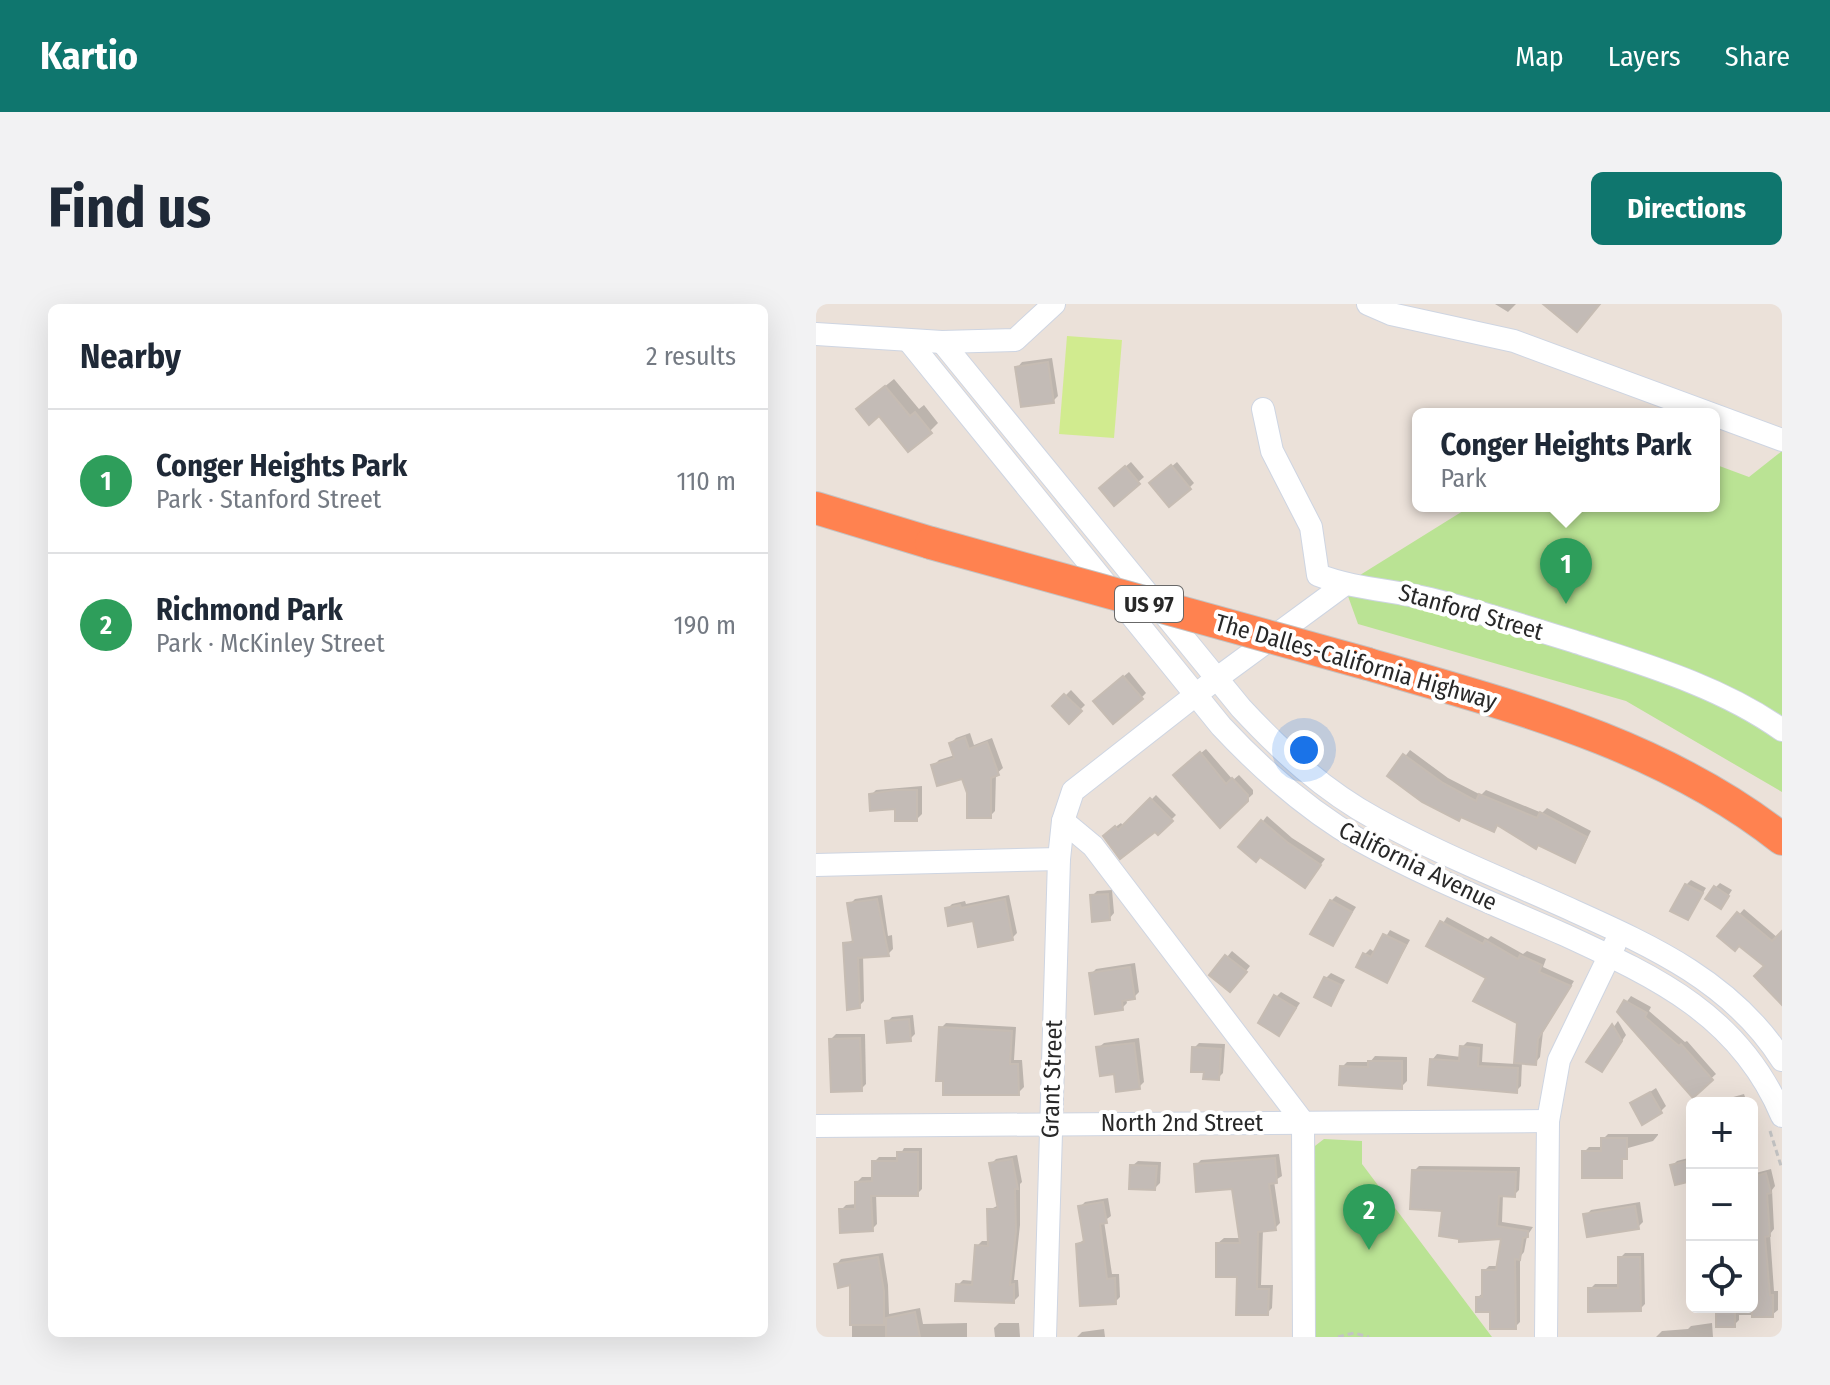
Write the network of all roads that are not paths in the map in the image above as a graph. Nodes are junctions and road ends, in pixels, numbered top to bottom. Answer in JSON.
{"nodes":[{"id":1,"x":1054,"y":304,"type":"edge"},
{"id":2,"x":1368,"y":304,"type":"edge"},
{"id":3,"x":816,"y":334,"type":"edge"},
{"id":4,"x":908,"y":340,"type":"junction"},
{"id":5,"x":942,"y":342,"type":"junction"},
{"id":6,"x":1695,"y":408,"type":"edge"},
{"id":7,"x":1263,"y":409,"type":"dead end"},
{"id":8,"x":1720,"y":417,"type":"edge"},
{"id":9,"x":1776,"y":438,"type":"edge"},
{"id":10,"x":816,"y":508,"type":"edge"},
{"id":11,"x":816,"y":517,"type":"edge"},
{"id":12,"x":931,"y":543,"type":"junction"},
{"id":13,"x":1344,"y":585,"type":"junction"},
{"id":14,"x":1216,"y":679,"type":"junction"},
{"id":15,"x":1196,"y":695,"type":"junction"},
{"id":16,"x":1782,"y":730,"type":"edge"},
{"id":17,"x":1063,"y":821,"type":"junction"},
{"id":18,"x":1782,"y":839,"type":"edge"},
{"id":19,"x":1059,"y":859,"type":"junction"},
{"id":20,"x":816,"y":865,"type":"edge"},
{"id":21,"x":1620,"y":932,"type":"junction"},
{"id":22,"x":1609,"y":956,"type":"junction"},
{"id":23,"x":1782,"y":1060,"type":"edge"},
{"id":24,"x":1782,"y":1116,"type":"edge"},
{"id":25,"x":1548,"y":1121,"type":"junction"},
{"id":26,"x":1303,"y":1122,"type":"junction"},
{"id":27,"x":1051,"y":1124,"type":"junction"},
{"id":28,"x":816,"y":1126,"type":"edge"},
{"id":29,"x":1045,"y":1337,"type":"edge"},
{"id":30,"x":1304,"y":1337,"type":"edge"},
{"id":31,"x":1546,"y":1337,"type":"edge"}],
"edges":[{"from":1,"to":5,"type":"street"},
{"from":2,"to":6,"type":"street"},
{"from":3,"to":4,"type":"street"},
{"from":4,"to":5,"type":"street"},
{"from":4,"to":15,"type":"street","name":"California Avenue"},
{"from":5,"to":14,"type":"street","name":"California Avenue"},
{"from":7,"to":13,"type":"street"},
{"from":8,"to":9,"type":"street"},
{"from":10,"to":12,"type":"highway","name":"The Dalles-California Highway","number":"US 97"},
{"from":11,"to":12,"type":"highway"},
{"from":12,"to":18,"type":"highway","name":"The Dalles-California Highway","number":"US 97","bridge":true},
{"from":13,"to":14,"type":"street","name":"Grant Street"},
{"from":13,"to":16,"type":"street","name":"Stanford Street"},
{"from":14,"to":15,"type":"street","name":"Grant Street"},
{"from":14,"to":21,"type":"street","name":"California Avenue"},
{"from":15,"to":17,"type":"street","name":"Grant Street"},
{"from":15,"to":22,"type":"street","name":"California Avenue"},
{"from":17,"to":19,"type":"street","name":"Grant Street"},
{"from":17,"to":26,"type":"street"},
{"from":19,"to":20,"type":"street"},
{"from":19,"to":27,"type":"street","name":"Grant Street"},
{"from":21,"to":22,"type":"street"},
{"from":21,"to":23,"type":"street","name":"California Avenue"},
{"from":22,"to":24,"type":"street","name":"California Avenue"},
{"from":22,"to":25,"type":"street"},
{"from":25,"to":26,"type":"street","name":"North 2nd Street"},
{"from":25,"to":31,"type":"street"},
{"from":26,"to":27,"type":"street","name":"North 2nd Street"},
{"from":26,"to":30,"type":"street"},
{"from":27,"to":28,"type":"street","name":"North 2nd Street"},
{"from":27,"to":29,"type":"street","name":"Grant Street"}]}
